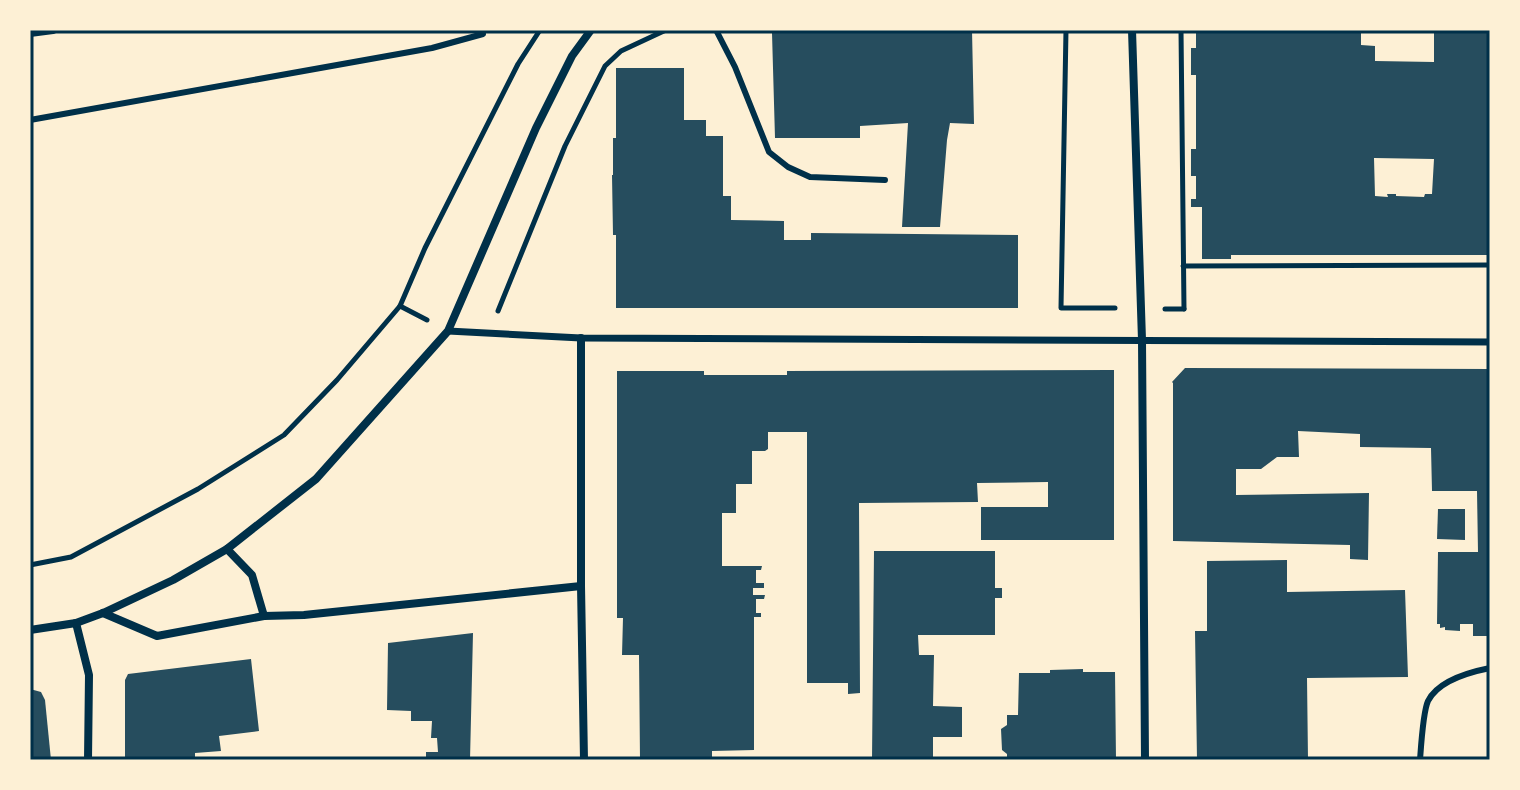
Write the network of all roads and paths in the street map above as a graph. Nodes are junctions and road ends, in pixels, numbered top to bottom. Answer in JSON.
{"nodes":[{"id":1,"x":53,"y":30,"type":"edge"},
{"id":2,"x":540,"y":30,"type":"edge"},
{"id":3,"x":591,"y":30,"type":"edge"},
{"id":4,"x":666,"y":30,"type":"edge"},
{"id":5,"x":716,"y":30,"type":"edge"},
{"id":6,"x":1066,"y":30,"type":"edge"},
{"id":7,"x":1132,"y":30,"type":"edge"},
{"id":8,"x":1181,"y":30,"type":"edge"},
{"id":9,"x":30,"y":33,"type":"edge"},
{"id":10,"x":483,"y":34,"type":"dead end"},
{"id":11,"x":30,"y":120,"type":"edge"},
{"id":12,"x":885,"y":180,"type":"dead end"},
{"id":13,"x":1490,"y":265,"type":"edge"},
{"id":14,"x":1183,"y":266,"type":"junction"},
{"id":15,"x":1061,"y":308,"type":"dead end"},
{"id":16,"x":1184,"y":309,"type":"dead end"},
{"id":17,"x":448,"y":331,"type":"junction"},
{"id":18,"x":489,"y":334,"type":"junction"},
{"id":19,"x":581,"y":338,"type":"junction"},
{"id":20,"x":1142,"y":340,"type":"junction"},
{"id":21,"x":1490,"y":342,"type":"edge"},
{"id":22,"x":227,"y":549,"type":"junction"},
{"id":23,"x":30,"y":565,"type":"edge"},
{"id":24,"x":581,"y":586,"type":"junction"},
{"id":25,"x":103,"y":613,"type":"junction"},
{"id":26,"x":264,"y":616,"type":"junction"},
{"id":27,"x":76,"y":623,"type":"junction"},
{"id":28,"x":30,"y":630,"type":"edge"},
{"id":29,"x":1490,"y":668,"type":"edge"},
{"id":30,"x":88,"y":760,"type":"edge"},
{"id":31,"x":584,"y":760,"type":"edge"},
{"id":32,"x":1145,"y":760,"type":"edge"},
{"id":33,"x":1420,"y":760,"type":"edge"}],
"edges":[{"from":1,"to":9,"type":"street"},
{"from":2,"to":23,"type":"path"},
{"from":3,"to":17,"type":"street"},
{"from":4,"to":18,"type":"path"},
{"from":5,"to":12,"type":"lane"},
{"from":6,"to":15,"type":"path"},
{"from":7,"to":20,"type":"street"},
{"from":8,"to":14,"type":"path"},
{"from":10,"to":11,"type":"lane"},
{"from":13,"to":14,"type":"path"},
{"from":14,"to":16,"type":"path"},
{"from":17,"to":18,"type":"street"},
{"from":17,"to":22,"type":"street"},
{"from":18,"to":19,"type":"street"},
{"from":19,"to":20,"type":"street"},
{"from":19,"to":24,"type":"street"},
{"from":20,"to":21,"type":"street"},
{"from":20,"to":32,"type":"street"},
{"from":22,"to":25,"type":"street"},
{"from":22,"to":26,"type":"street"},
{"from":24,"to":26,"type":"street"},
{"from":24,"to":31,"type":"street"},
{"from":25,"to":26,"type":"street"},
{"from":25,"to":27,"type":"street"},
{"from":27,"to":28,"type":"street"},
{"from":27,"to":30,"type":"street"},
{"from":29,"to":33,"type":"lane"}]}
